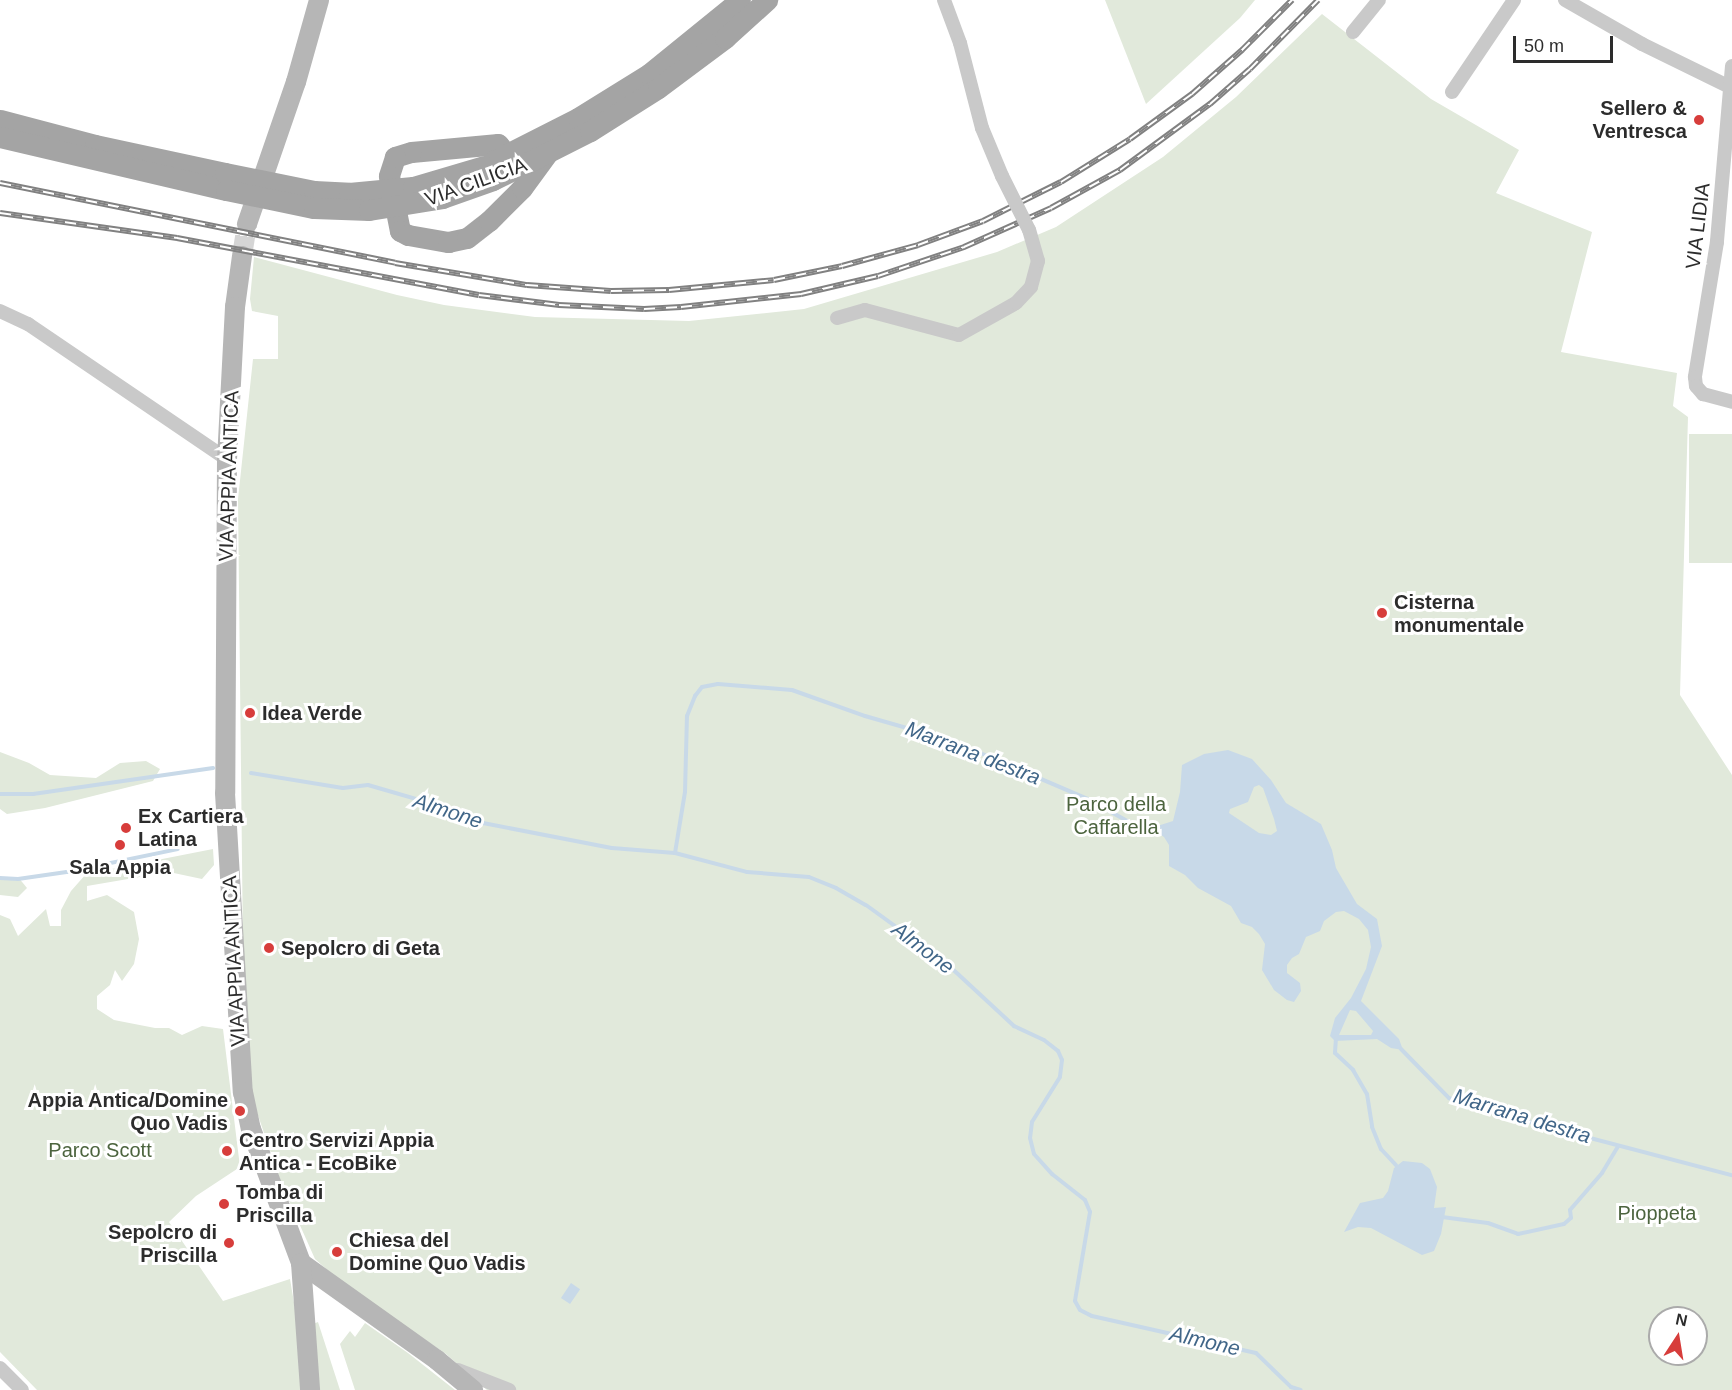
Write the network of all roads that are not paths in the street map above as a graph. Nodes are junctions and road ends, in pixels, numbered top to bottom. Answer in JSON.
{"nodes":[{"id":1,"x":319,"y":0,"type":"edge"},
{"id":2,"x":740,"y":0,"type":"edge"},
{"id":3,"x":767,"y":0,"type":"edge"},
{"id":4,"x":944,"y":0,"type":"edge"},
{"id":5,"x":1379,"y":0,"type":"edge"},
{"id":6,"x":1514,"y":0,"type":"edge"},
{"id":7,"x":1565,"y":0,"type":"edge"},
{"id":8,"x":1353,"y":32,"type":"dead end"},
{"id":9,"x":1732,"y":66,"type":"edge"},
{"id":10,"x":1730,"y":87,"type":"edge"},
{"id":11,"x":1452,"y":92,"type":"dead end"},
{"id":12,"x":0,"y":120,"type":"edge"},
{"id":13,"x":0,"y":137,"type":"edge"},
{"id":14,"x":547,"y":154,"type":"junction"},
{"id":15,"x":507,"y":155,"type":"junction"},
{"id":16,"x":488,"y":173,"type":"junction"},
{"id":17,"x":226,"y":182,"type":"junction"},
{"id":18,"x":247,"y":224,"type":"tunnel mouth"},
{"id":19,"x":1718,"y":242,"type":"junction"},
{"id":20,"x":1732,"y":246,"type":"edge"},
{"id":21,"x":242,"y":256,"type":"tunnel mouth"},
{"id":22,"x":0,"y":311,"type":"edge"},
{"id":23,"x":837,"y":318,"type":"dead end"},
{"id":24,"x":1732,"y":402,"type":"edge"},
{"id":25,"x":227,"y":459,"type":"junction"},
{"id":26,"x":302,"y":1263,"type":"junction"},
{"id":27,"x":437,"y":1360,"type":"junction"},
{"id":28,"x":0,"y":1368,"type":"edge"},
{"id":29,"x":22,"y":1390,"type":"edge"},
{"id":30,"x":310,"y":1390,"type":"edge"},
{"id":31,"x":473,"y":1390,"type":"edge"},
{"id":32,"x":509,"y":1390,"type":"edge"}],
"edges":[{"from":1,"to":18,"type":"street"},
{"from":2,"to":15,"type":"main road","name":"VIA CILICIA"},
{"from":3,"to":14,"type":"main road","name":"VIA CILICIA"},
{"from":4,"to":23,"type":"street","bridge":true},
{"from":5,"to":8,"type":"street"},
{"from":6,"to":11,"type":"street"},
{"from":7,"to":10,"type":"street"},
{"from":9,"to":10,"type":"street","name":"VIA LIDIA"},
{"from":10,"to":19,"type":"street","name":"VIA LIDIA"},
{"from":12,"to":17,"type":"main road","name":"VIA CILICIA"},
{"from":13,"to":17,"type":"main road","name":"VIA CILICIA"},
{"from":14,"to":15,"type":"main road"},
{"from":14,"to":16,"type":"main road","name":"VIA CILICIA"},
{"from":15,"to":16,"type":"main road","name":"VIA CILICIA"},
{"from":16,"to":17,"type":"main road","name":"VIA CILICIA","bridge":true},
{"from":19,"to":20,"type":"street"},
{"from":19,"to":24,"type":"street","name":"VIA LIDIA"},
{"from":21,"to":25,"type":"street","name":"VIA APPIA ANTICA"},
{"from":22,"to":25,"type":"street"},
{"from":25,"to":26,"type":"street","name":"VIA APPIA ANTICA"},
{"from":26,"to":27,"type":"street"},
{"from":26,"to":30,"type":"street","name":"VIA APPIA ANTICA"},
{"from":27,"to":31,"type":"street"},
{"from":27,"to":32,"type":"street"},
{"from":28,"to":29,"type":"street"}]}
